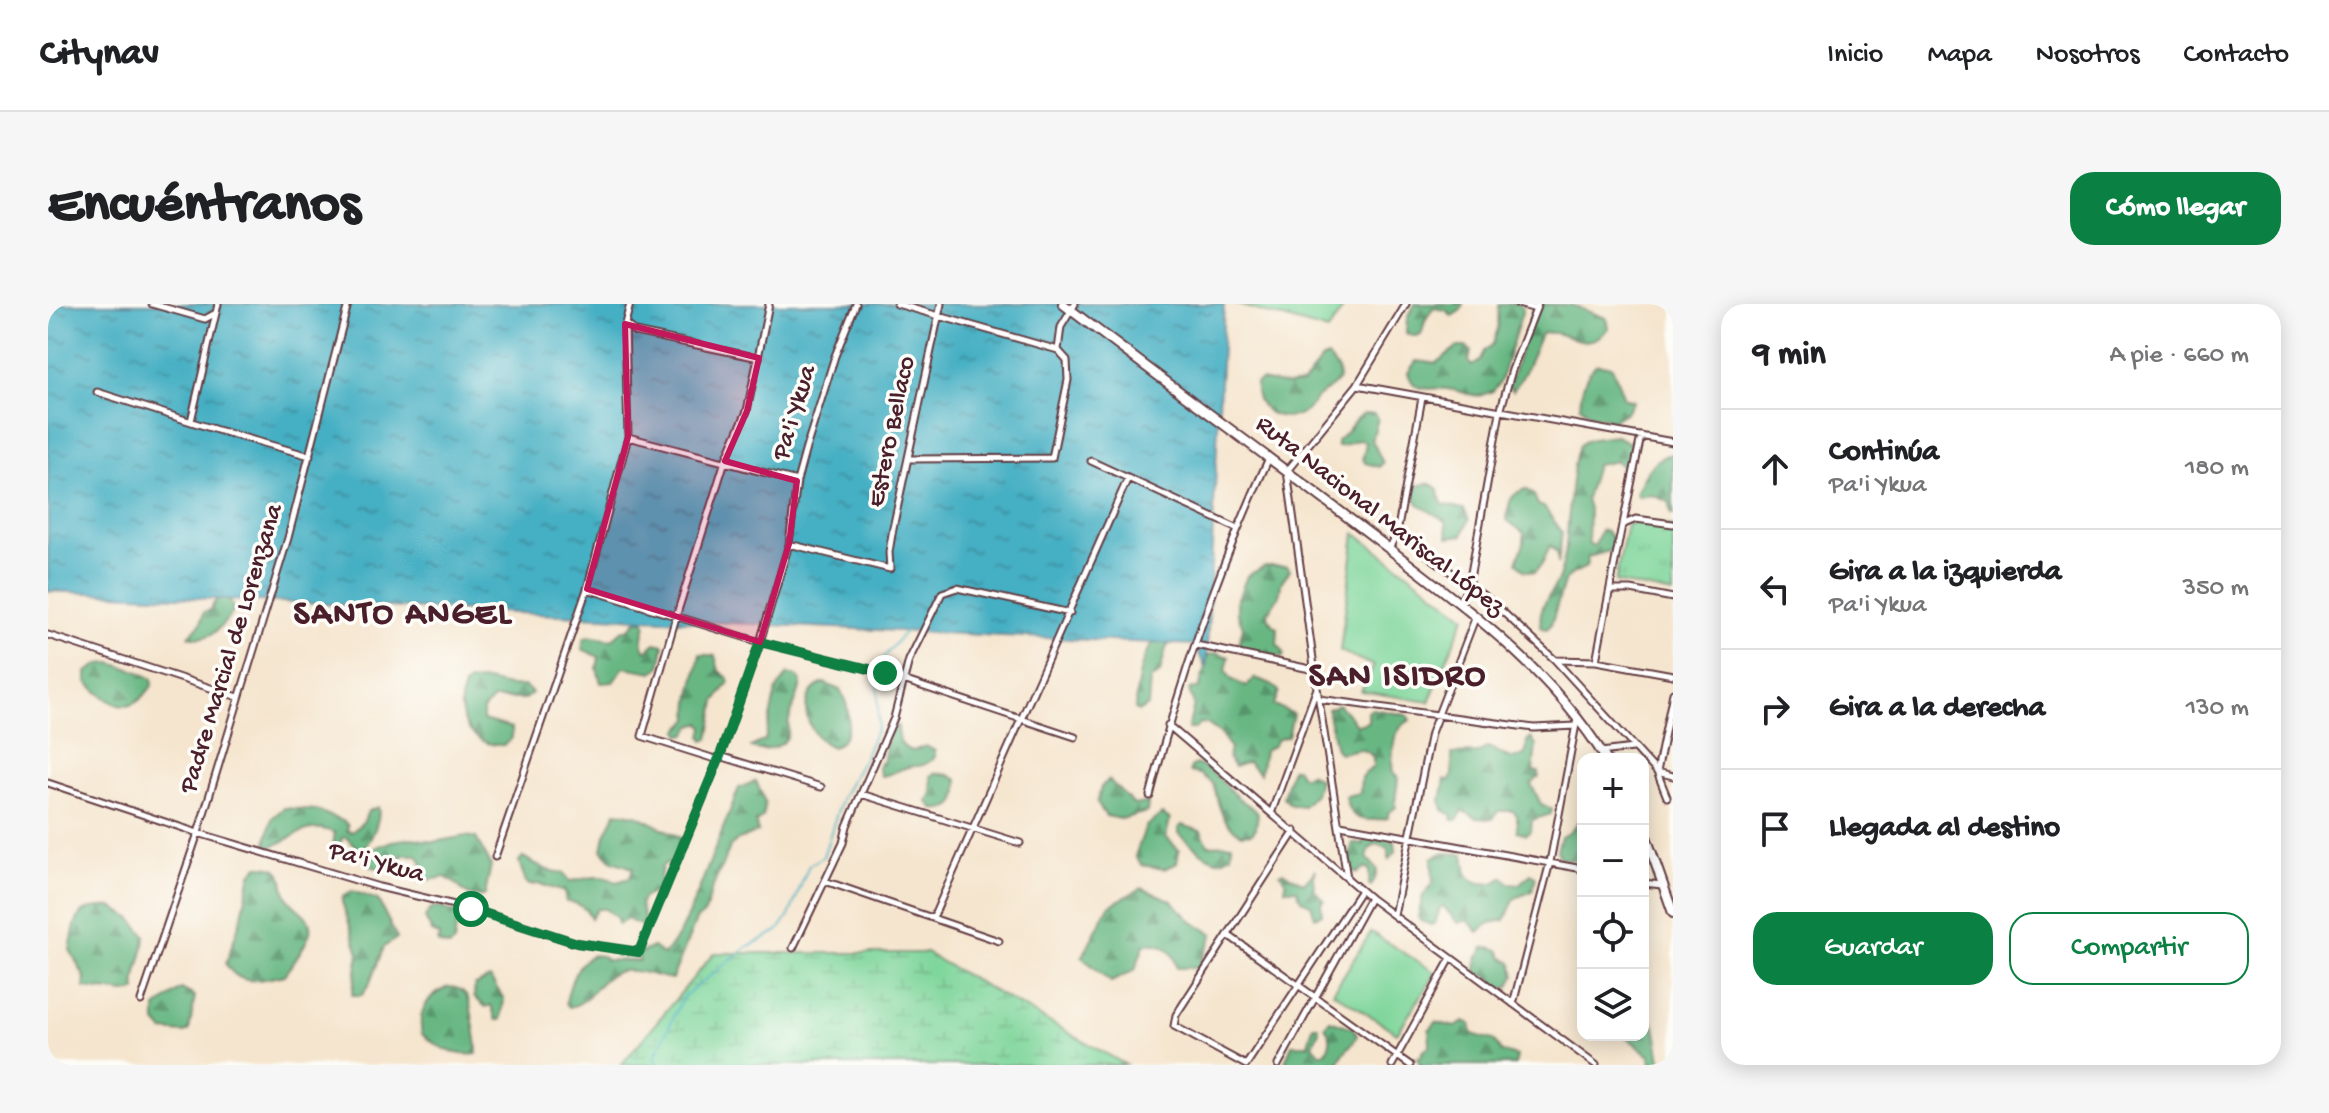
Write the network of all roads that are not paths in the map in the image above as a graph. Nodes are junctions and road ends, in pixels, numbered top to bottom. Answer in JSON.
{"nodes":[{"id":1,"x":152,"y":304,"type":"edge"},
{"id":2,"x":218,"y":304,"type":"edge"},
{"id":3,"x":348,"y":304,"type":"edge"},
{"id":4,"x":630,"y":304,"type":"edge"},
{"id":5,"x":769,"y":304,"type":"edge"},
{"id":6,"x":856,"y":304,"type":"edge"},
{"id":7,"x":897,"y":304,"type":"edge"},
{"id":8,"x":941,"y":304,"type":"edge"},
{"id":9,"x":1406,"y":304,"type":"edge"},
{"id":10,"x":1518,"y":304,"type":"edge"},
{"id":11,"x":1069,"y":306,"type":"edge"},
{"id":12,"x":1537,"y":306,"type":"edge"},
{"id":13,"x":216,"y":313,"type":"junction"},
{"id":14,"x":939,"y":316,"type":"junction"},
{"id":15,"x":625,"y":324,"type":"junction"},
{"id":16,"x":1058,"y":350,"type":"junction"},
{"id":17,"x":759,"y":358,"type":"junction"},
{"id":18,"x":1357,"y":385,"type":"junction"},
{"id":19,"x":97,"y":392,"type":"dead end"},
{"id":20,"x":1422,"y":398,"type":"junction"},
{"id":21,"x":1500,"y":412,"type":"junction"},
{"id":22,"x":191,"y":421,"type":"junction"},
{"id":23,"x":1641,"y":436,"type":"junction"},
{"id":24,"x":628,"y":437,"type":"junction"},
{"id":25,"x":1673,"y":442,"type":"edge"},
{"id":26,"x":310,"y":456,"type":"junction"},
{"id":27,"x":1270,"y":457,"type":"junction"},
{"id":28,"x":909,"y":459,"type":"junction"},
{"id":29,"x":725,"y":461,"type":"junction"},
{"id":30,"x":1091,"y":461,"type":"dead end"},
{"id":31,"x":1287,"y":471,"type":"junction"},
{"id":32,"x":1128,"y":478,"type":"junction"},
{"id":33,"x":797,"y":481,"type":"junction"},
{"id":34,"x":1673,"y":524,"type":"edge"},
{"id":35,"x":1622,"y":525,"type":"junction"},
{"id":36,"x":1236,"y":528,"type":"junction"},
{"id":37,"x":1397,"y":533,"type":"junction"},
{"id":38,"x":789,"y":544,"type":"junction"},
{"id":39,"x":1389,"y":549,"type":"junction"},
{"id":40,"x":1469,"y":584,"type":"junction"},
{"id":41,"x":587,"y":589,"type":"junction"},
{"id":42,"x":1610,"y":590,"type":"junction"},
{"id":43,"x":1673,"y":598,"type":"edge"},
{"id":44,"x":1460,"y":603,"type":"junction"},
{"id":45,"x":1070,"y":613,"type":"junction"},
{"id":46,"x":1476,"y":616,"type":"junction"},
{"id":47,"x":676,"y":617,"type":"junction"},
{"id":48,"x":48,"y":635,"type":"edge"},
{"id":49,"x":760,"y":642,"type":"junction"},
{"id":50,"x":1196,"y":645,"type":"junction"},
{"id":51,"x":1555,"y":660,"type":"junction"},
{"id":52,"x":1596,"y":661,"type":"junction"},
{"id":53,"x":1315,"y":670,"type":"junction"},
{"id":54,"x":1673,"y":675,"type":"edge"},
{"id":55,"x":904,"y":680,"type":"junction"},
{"id":56,"x":1317,"y":688,"type":"junction"},
{"id":57,"x":1673,"y":693,"type":"edge"},
{"id":58,"x":238,"y":697,"type":"junction"},
{"id":59,"x":1319,"y":699,"type":"junction"},
{"id":60,"x":1437,"y":713,"type":"junction"},
{"id":61,"x":1020,"y":719,"type":"junction"},
{"id":62,"x":1577,"y":722,"type":"junction"},
{"id":63,"x":1168,"y":725,"type":"junction"},
{"id":64,"x":1075,"y":737,"type":"dead end"},
{"id":65,"x":1634,"y":748,"type":"junction"},
{"id":66,"x":1602,"y":753,"type":"edge"},
{"id":67,"x":1612,"y":753,"type":"edge"},
{"id":68,"x":720,"y":756,"type":"junction"},
{"id":69,"x":1657,"y":772,"type":"junction"},
{"id":70,"x":1673,"y":776,"type":"edge"},
{"id":71,"x":48,"y":783,"type":"edge"},
{"id":72,"x":821,"y":787,"type":"dead end"},
{"id":73,"x":861,"y":794,"type":"junction"},
{"id":74,"x":1150,"y":796,"type":"dead end"},
{"id":75,"x":1667,"y":797,"type":"dead end"},
{"id":76,"x":1272,"y":811,"type":"junction"},
{"id":77,"x":1340,"y":825,"type":"junction"},
{"id":78,"x":972,"y":828,"type":"junction"},
{"id":79,"x":1295,"y":831,"type":"junction"},
{"id":80,"x":198,"y":833,"type":"junction"},
{"id":81,"x":1410,"y":837,"type":"junction"},
{"id":82,"x":1020,"y":843,"type":"dead end"},
{"id":83,"x":1649,"y":844,"type":"edge"},
{"id":84,"x":495,"y":857,"type":"dead end"},
{"id":85,"x":1550,"y":862,"type":"junction"},
{"id":86,"x":1577,"y":868,"type":"edge"},
{"id":87,"x":1347,"y":878,"type":"junction"},
{"id":88,"x":825,"y":881,"type":"junction"},
{"id":89,"x":1649,"y":884,"type":"edge"},
{"id":90,"x":1665,"y":886,"type":"junction"},
{"id":91,"x":1361,"y":890,"type":"junction"},
{"id":92,"x":1370,"y":898,"type":"junction"},
{"id":93,"x":1673,"y":913,"type":"edge"},
{"id":94,"x":1394,"y":915,"type":"junction"},
{"id":95,"x":933,"y":918,"type":"junction"},
{"id":96,"x":1228,"y":935,"type":"junction"},
{"id":97,"x":999,"y":941,"type":"dead end"},
{"id":98,"x":793,"y":948,"type":"dead end"},
{"id":99,"x":1451,"y":958,"type":"junction"},
{"id":100,"x":1298,"y":986,"type":"junction"},
{"id":101,"x":1315,"y":998,"type":"junction"},
{"id":102,"x":141,"y":1001,"type":"dead end"},
{"id":103,"x":1513,"y":1004,"type":"junction"},
{"id":104,"x":1397,"y":1055,"type":"junction"},
{"id":105,"x":1246,"y":1065,"type":"edge"},
{"id":106,"x":1278,"y":1065,"type":"edge"},
{"id":107,"x":1392,"y":1065,"type":"edge"},
{"id":108,"x":1410,"y":1065,"type":"edge"},
{"id":109,"x":1596,"y":1065,"type":"edge"}],
"edges":[{"from":1,"to":13,"type":"street"},
{"from":2,"to":13,"type":"street"},
{"from":3,"to":26,"type":"street","name":"Padre Marcial de Lorenzana"},
{"from":4,"to":15,"type":"street"},
{"from":5,"to":17,"type":"street"},
{"from":6,"to":33,"type":"street","name":"Pa'i Ykua"},
{"from":7,"to":14,"type":"street"},
{"from":8,"to":14,"type":"street","name":"Estero Bellaco"},
{"from":9,"to":18,"type":"street"},
{"from":10,"to":12,"type":"street"},
{"from":11,"to":16,"type":"street"},
{"from":11,"to":27,"type":"highway","name":"Ruta Nacional Mariscal López"},
{"from":12,"to":21,"type":"street"},
{"from":13,"to":22,"type":"street"},
{"from":14,"to":16,"type":"street"},
{"from":14,"to":28,"type":"street","name":"Estero Bellaco"},
{"from":15,"to":17,"type":"street"},
{"from":15,"to":24,"type":"street"},
{"from":16,"to":28,"type":"street"},
{"from":17,"to":29,"type":"street"},
{"from":18,"to":20,"type":"street"},
{"from":18,"to":31,"type":"street"},
{"from":19,"to":22,"type":"street"},
{"from":20,"to":21,"type":"street"},
{"from":20,"to":37,"type":"street"},
{"from":21,"to":23,"type":"street"},
{"from":21,"to":40,"type":"street"},
{"from":22,"to":26,"type":"street"},
{"from":23,"to":25,"type":"street"},
{"from":23,"to":35,"type":"street"},
{"from":24,"to":29,"type":"street"},
{"from":24,"to":41,"type":"street"},
{"from":26,"to":58,"type":"street","name":"Padre Marcial de Lorenzana"},
{"from":27,"to":31,"type":"highway","name":"Ruta Nacional Mariscal López"},
{"from":27,"to":36,"type":"street"},
{"from":28,"to":38,"type":"street","name":"Estero Bellaco"},
{"from":29,"to":33,"type":"street"},
{"from":29,"to":47,"type":"street"},
{"from":30,"to":32,"type":"street"},
{"from":31,"to":39,"type":"highway","name":"Ruta Nacional Mariscal López"},
{"from":31,"to":53,"type":"street"},
{"from":32,"to":36,"type":"street"},
{"from":32,"to":45,"type":"street"},
{"from":33,"to":38,"type":"street","name":"Pa'i Ykua"},
{"from":34,"to":35,"type":"street"},
{"from":35,"to":42,"type":"street"},
{"from":36,"to":50,"type":"street"},
{"from":37,"to":39,"type":"street"},
{"from":37,"to":40,"type":"street"},
{"from":38,"to":49,"type":"street","name":"Pa'i Ykua"},
{"from":39,"to":44,"type":"highway","name":"Ruta Nacional Mariscal López"},
{"from":40,"to":44,"type":"street"},
{"from":40,"to":51,"type":"street"},
{"from":41,"to":47,"type":"street"},
{"from":41,"to":84,"type":"street"},
{"from":42,"to":43,"type":"street"},
{"from":42,"to":52,"type":"street"},
{"from":44,"to":46,"type":"highway","name":"Ruta Nacional Mariscal López"},
{"from":45,"to":55,"type":"street"},
{"from":45,"to":61,"type":"street"},
{"from":46,"to":60,"type":"street"},
{"from":46,"to":62,"type":"highway","name":"Ruta Nacional Mariscal López"},
{"from":47,"to":49,"type":"street"},
{"from":47,"to":68,"type":"street"},
{"from":48,"to":58,"type":"street"},
{"from":49,"to":55,"type":"street"},
{"from":49,"to":68,"type":"street","name":"Pa'i Ykua"},
{"from":50,"to":53,"type":"street"},
{"from":50,"to":63,"type":"street"},
{"from":51,"to":52,"type":"street"},
{"from":51,"to":65,"type":"street"},
{"from":52,"to":54,"type":"street"},
{"from":53,"to":56,"type":"street"},
{"from":55,"to":61,"type":"street"},
{"from":55,"to":73,"type":"street"},
{"from":56,"to":59,"type":"street"},
{"from":56,"to":76,"type":"street"},
{"from":57,"to":69,"type":"street"},
{"from":58,"to":80,"type":"street","name":"Padre Marcial de Lorenzana"},
{"from":59,"to":60,"type":"street"},
{"from":59,"to":77,"type":"street"},
{"from":60,"to":62,"type":"street"},
{"from":60,"to":81,"type":"street"},
{"from":61,"to":64,"type":"street"},
{"from":61,"to":78,"type":"street"},
{"from":62,"to":66,"type":"highway","name":"Ruta Nacional Mariscal López"},
{"from":62,"to":85,"type":"street"},
{"from":63,"to":74,"type":"street"},
{"from":63,"to":76,"type":"street"},
{"from":65,"to":67,"type":"street"},
{"from":65,"to":69,"type":"street"},
{"from":68,"to":72,"type":"street"},
{"from":68,"to":80,"type":"street","name":"Pa'i Ykua"},
{"from":69,"to":70,"type":"street"},
{"from":69,"to":75,"type":"street"},
{"from":71,"to":80,"type":"street","name":"Pa'i Ykua"},
{"from":73,"to":78,"type":"street"},
{"from":73,"to":88,"type":"street"},
{"from":76,"to":79,"type":"street"},
{"from":77,"to":81,"type":"street"},
{"from":77,"to":87,"type":"street"},
{"from":78,"to":82,"type":"street"},
{"from":78,"to":95,"type":"street"},
{"from":79,"to":87,"type":"street"},
{"from":79,"to":96,"type":"street"},
{"from":80,"to":102,"type":"street","name":"Padre Marcial de Lorenzana"},
{"from":81,"to":85,"type":"street"},
{"from":81,"to":94,"type":"street"},
{"from":83,"to":90,"type":"highway"},
{"from":85,"to":86,"type":"street"},
{"from":85,"to":103,"type":"street"},
{"from":87,"to":91,"type":"street"},
{"from":88,"to":95,"type":"street"},
{"from":88,"to":98,"type":"street"},
{"from":89,"to":90,"type":"street"},
{"from":90,"to":93,"type":"highway"},
{"from":91,"to":92,"type":"street"},
{"from":91,"to":100,"type":"street"},
{"from":92,"to":94,"type":"street"},
{"from":92,"to":101,"type":"street"},
{"from":94,"to":99,"type":"street"},
{"from":95,"to":97,"type":"street"},
{"from":96,"to":100,"type":"street"},
{"from":96,"to":105,"type":"street"},
{"from":99,"to":103,"type":"street"},
{"from":99,"to":104,"type":"street"},
{"from":100,"to":101,"type":"street"},
{"from":100,"to":105,"type":"street"},
{"from":101,"to":104,"type":"street"},
{"from":101,"to":106,"type":"street"},
{"from":103,"to":109,"type":"street"},
{"from":104,"to":107,"type":"street"},
{"from":104,"to":108,"type":"street"}]}
